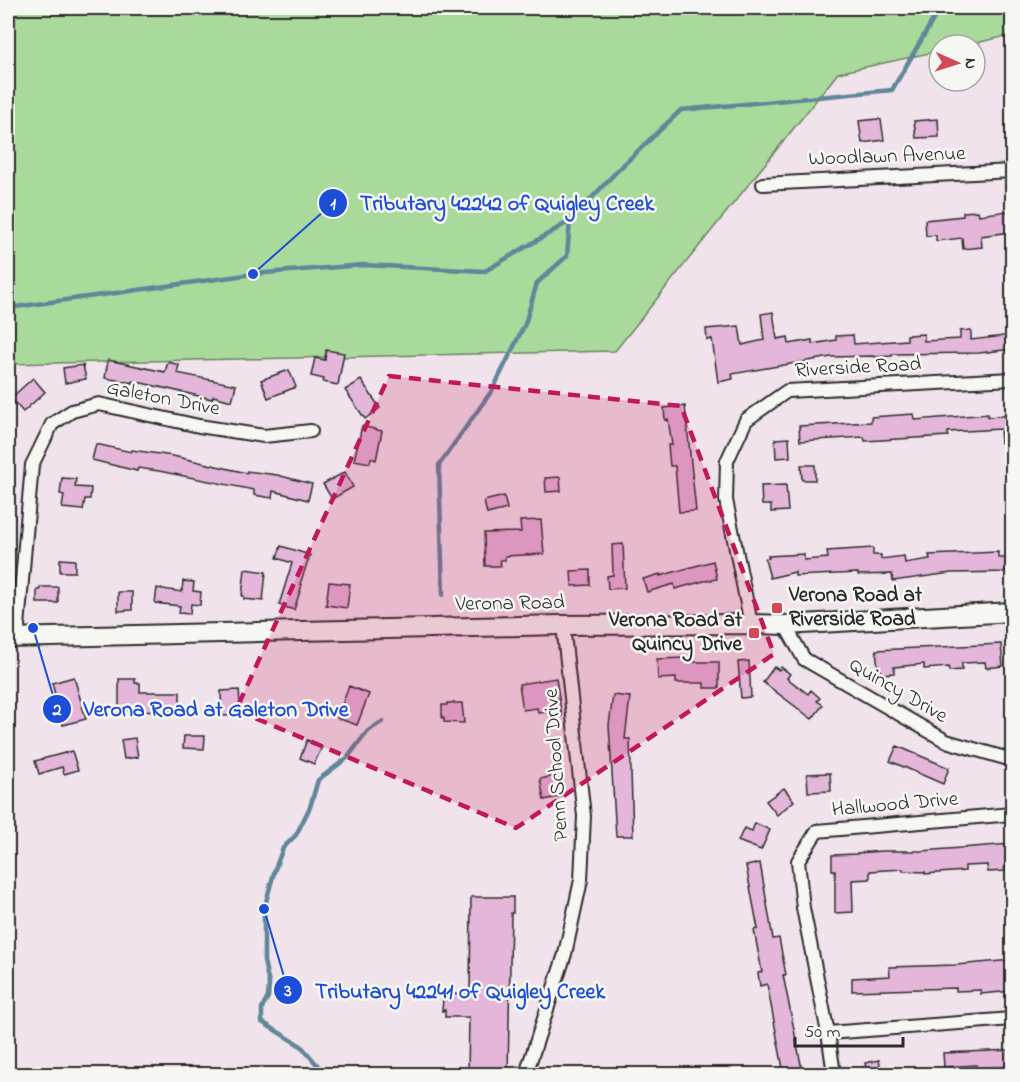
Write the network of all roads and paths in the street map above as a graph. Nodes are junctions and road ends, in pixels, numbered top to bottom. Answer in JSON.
{"nodes":[{"id":1,"x":1012,"y":171,"type":"edge"},
{"id":2,"x":763,"y":184,"type":"dead end"},
{"id":3,"x":1012,"y":380,"type":"edge"},
{"id":4,"x":311,"y":431,"type":"dead end"},
{"id":5,"x":1012,"y":612,"type":"edge"},
{"id":6,"x":751,"y":624,"type":"junction"},
{"id":7,"x":563,"y":625,"type":"junction"},
{"id":8,"x":785,"y":625,"type":"junction"},
{"id":9,"x":12,"y":638,"type":"edge"},
{"id":10,"x":1012,"y":760,"type":"edge"},
{"id":11,"x":1012,"y":814,"type":"edge"},
{"id":12,"x":1012,"y":1019,"type":"edge"},
{"id":13,"x":828,"y":1033,"type":"junction"},
{"id":14,"x":526,"y":1074,"type":"edge"},
{"id":15,"x":834,"y":1074,"type":"edge"}],
"edges":[{"from":1,"to":2,"type":"street","name":"Woodlawn Avenue"},
{"from":3,"to":6,"type":"street","name":"Riverside Road"},
{"from":4,"to":9,"type":"street","name":"Galeton Drive"},
{"from":5,"to":8,"type":"street","name":"Verona Road"},
{"from":6,"to":7,"type":"street","name":"Verona Road"},
{"from":6,"to":8,"type":"street","name":"Verona Road"},
{"from":7,"to":9,"type":"street","name":"Verona Road"},
{"from":7,"to":14,"type":"street","name":"Penn School Drive"},
{"from":8,"to":10,"type":"street","name":"Quincy Drive"},
{"from":11,"to":13,"type":"street","name":"Hallwood Drive"},
{"from":12,"to":13,"type":"street"},
{"from":13,"to":15,"type":"street","name":"Hallwood Drive"}]}
